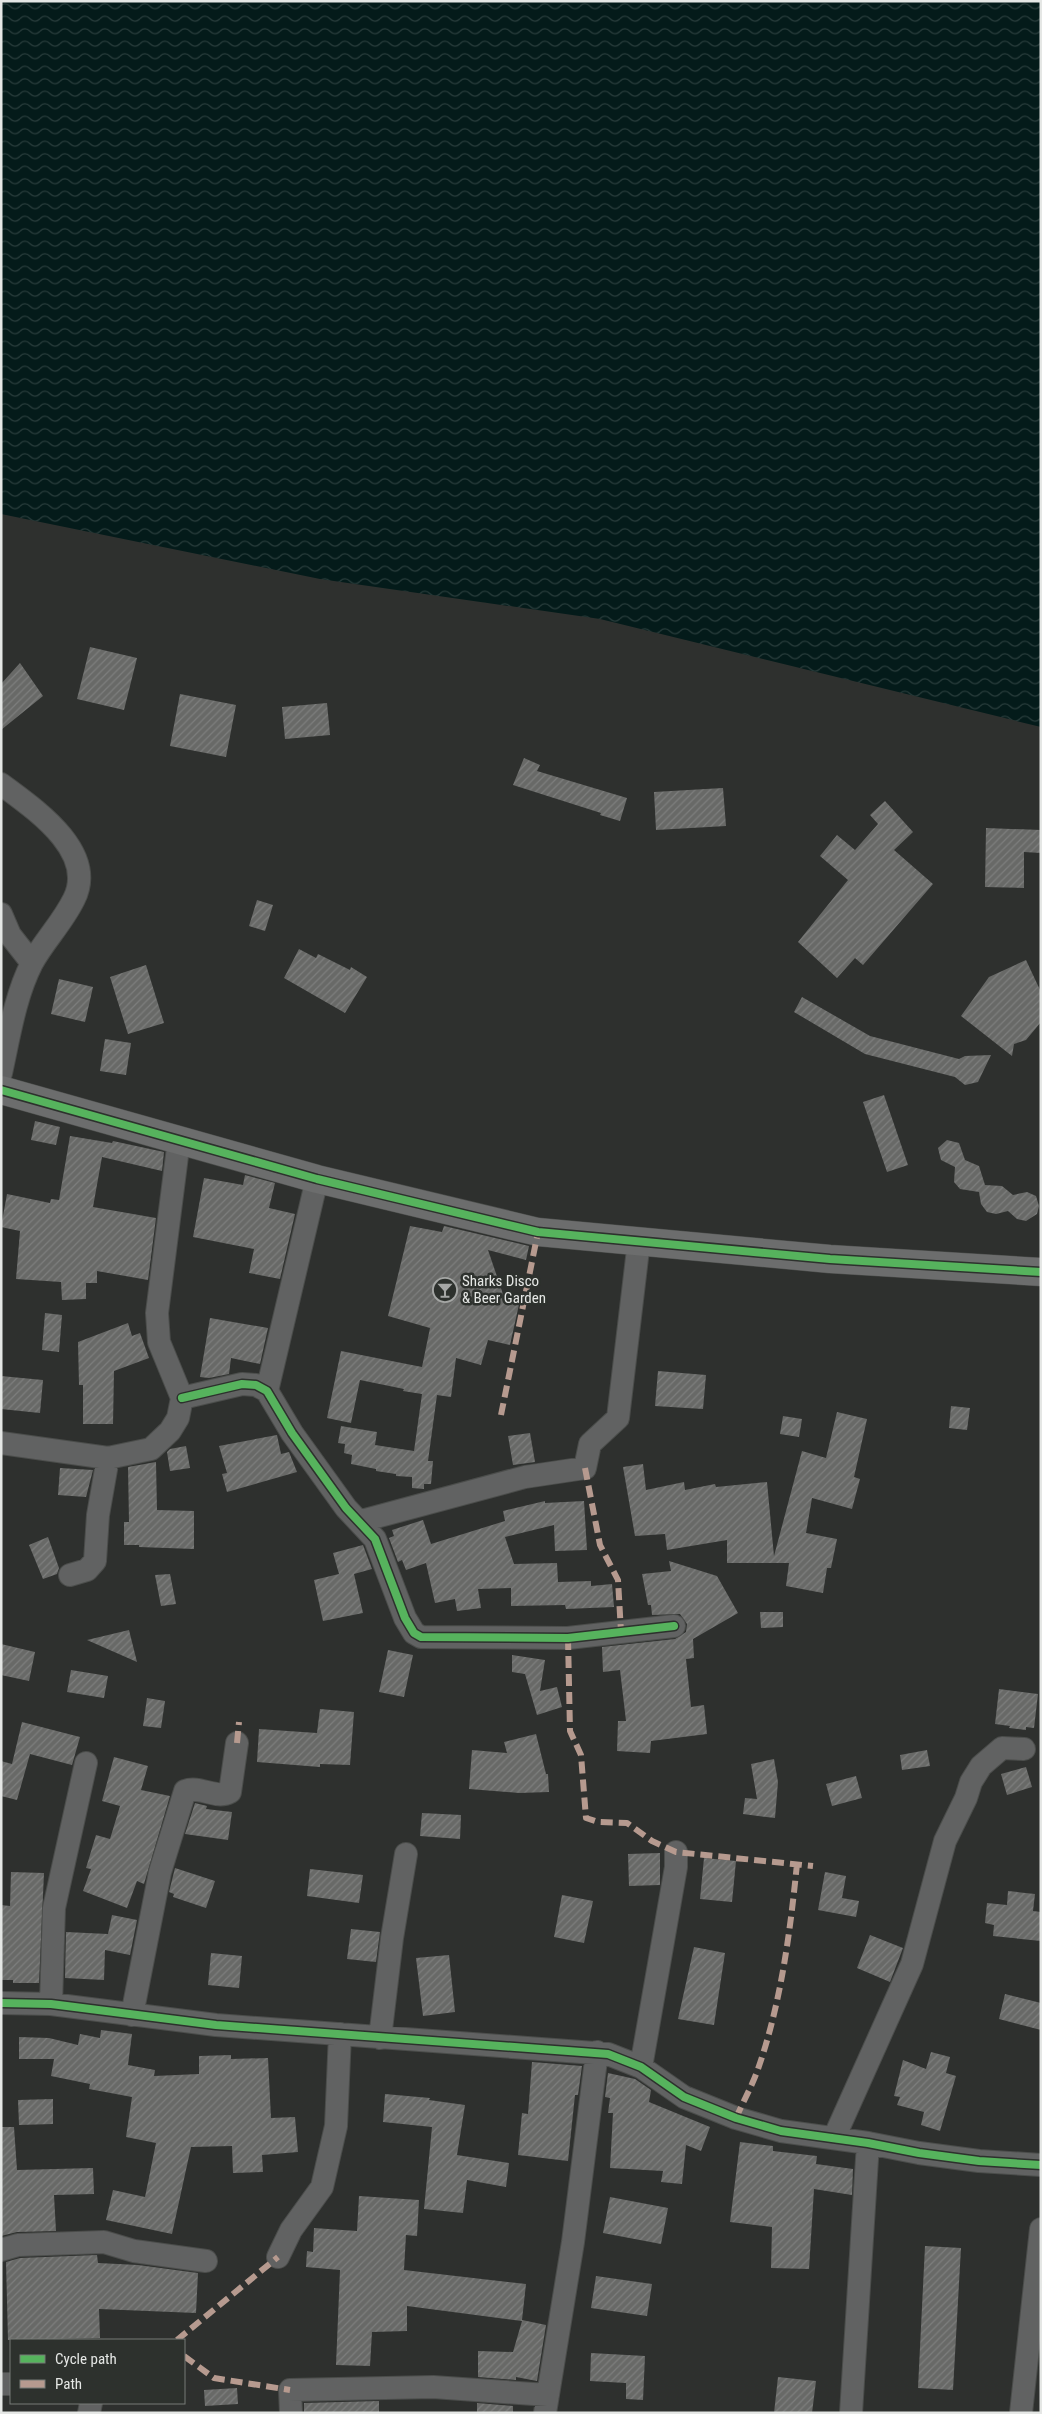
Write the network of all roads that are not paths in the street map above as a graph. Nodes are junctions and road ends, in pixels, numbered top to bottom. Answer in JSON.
{"nodes":[{"id":1,"x":1,"y":784,"type":"edge"},
{"id":2,"x":1,"y":914,"type":"edge"},
{"id":3,"x":32,"y":963,"type":"junction"},
{"id":4,"x":1,"y":1073,"type":"edge"},
{"id":5,"x":1,"y":1090,"type":"edge"},
{"id":6,"x":179,"y":1140,"type":"junction"},
{"id":7,"x":316,"y":1179,"type":"junction"},
{"id":8,"x":639,"y":1241,"type":"junction"},
{"id":9,"x":1041,"y":1272,"type":"edge"},
{"id":10,"x":267,"y":1391,"type":"junction"},
{"id":11,"x":182,"y":1398,"type":"junction"},
{"id":12,"x":1,"y":1443,"type":"edge"},
{"id":13,"x":108,"y":1458,"type":"junction"},
{"id":14,"x":361,"y":1521,"type":"junction"},
{"id":15,"x":70,"y":1575,"type":"dead end"},
{"id":16,"x":674,"y":1626,"type":"dead end"},
{"id":17,"x":238,"y":1742,"type":"dead end"},
{"id":18,"x":1024,"y":1749,"type":"dead end"},
{"id":19,"x":86,"y":1763,"type":"dead end"},
{"id":20,"x":676,"y":1852,"type":"dead end"},
{"id":21,"x":406,"y":1854,"type":"dead end"},
{"id":22,"x":1,"y":2003,"type":"edge"},
{"id":23,"x":50,"y":2004,"type":"junction"},
{"id":24,"x":132,"y":2015,"type":"junction"},
{"id":25,"x":340,"y":2034,"type":"junction"},
{"id":26,"x":380,"y":2038,"type":"junction"},
{"id":27,"x":597,"y":2052,"type":"junction"},
{"id":28,"x":641,"y":2067,"type":"junction"},
{"id":29,"x":834,"y":2138,"type":"junction"},
{"id":30,"x":868,"y":2143,"type":"junction"},
{"id":31,"x":1041,"y":2165,"type":"edge"},
{"id":32,"x":1041,"y":2229,"type":"edge"},
{"id":33,"x":1,"y":2250,"type":"edge"},
{"id":34,"x":278,"y":2257,"type":"dead end"},
{"id":35,"x":206,"y":2261,"type":"dead end"},
{"id":36,"x":546,"y":2404,"type":"edge"},
{"id":37,"x":291,"y":2413,"type":"edge"},
{"id":38,"x":850,"y":2413,"type":"edge"},
{"id":39,"x":1021,"y":2413,"type":"edge"}],
"edges":[{"from":1,"to":3,"type":"street"},
{"from":2,"to":3,"type":"street"},
{"from":3,"to":4,"type":"street"},
{"from":5,"to":6,"type":"street"},
{"from":6,"to":7,"type":"street"},
{"from":6,"to":11,"type":"street"},
{"from":7,"to":8,"type":"street"},
{"from":7,"to":10,"type":"street"},
{"from":8,"to":9,"type":"street"},
{"from":8,"to":14,"type":"street"},
{"from":10,"to":11,"type":"street"},
{"from":10,"to":14,"type":"street"},
{"from":11,"to":13,"type":"street"},
{"from":12,"to":13,"type":"street"},
{"from":13,"to":15,"type":"street"},
{"from":14,"to":16,"type":"street"},
{"from":17,"to":24,"type":"street"},
{"from":18,"to":29,"type":"street"},
{"from":19,"to":23,"type":"street"},
{"from":20,"to":28,"type":"street"},
{"from":21,"to":26,"type":"street"},
{"from":22,"to":23,"type":"street"},
{"from":23,"to":24,"type":"street"},
{"from":24,"to":25,"type":"street"},
{"from":25,"to":26,"type":"street"},
{"from":25,"to":34,"type":"street"},
{"from":26,"to":27,"type":"street"},
{"from":27,"to":28,"type":"street"},
{"from":27,"to":36,"type":"street"},
{"from":28,"to":29,"type":"street"},
{"from":29,"to":30,"type":"street"},
{"from":30,"to":31,"type":"street"},
{"from":30,"to":38,"type":"street"},
{"from":32,"to":39,"type":"street"},
{"from":33,"to":35,"type":"street"},
{"from":36,"to":37,"type":"street"}]}
